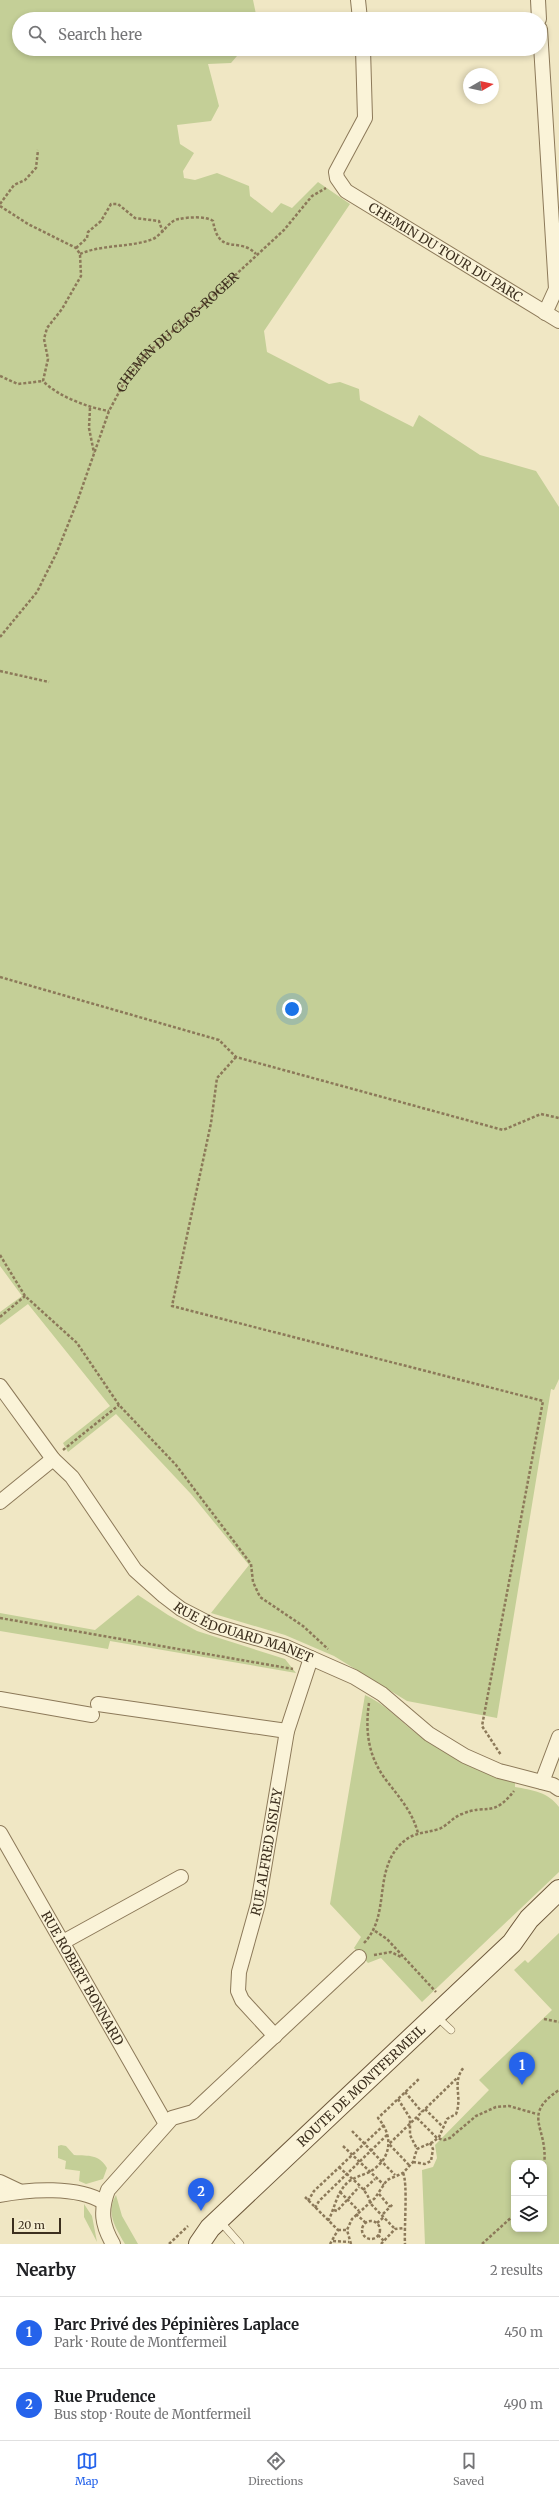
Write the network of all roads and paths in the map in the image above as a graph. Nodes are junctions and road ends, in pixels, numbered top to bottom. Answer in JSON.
{"nodes":[{"id":1,"x":358,"y":0,"type":"edge"},
{"id":2,"x":538,"y":0,"type":"edge"},
{"id":3,"x":359,"y":12,"type":"edge"},
{"id":4,"x":539,"y":12,"type":"edge"},
{"id":5,"x":363,"y":56,"type":"edge"},
{"id":6,"x":542,"y":56,"type":"edge"},
{"id":7,"x":38,"y":150,"type":"dead end"},
{"id":8,"x":337,"y":178,"type":"junction"},
{"id":9,"x":0,"y":205,"type":"edge"},
{"id":10,"x":163,"y":233,"type":"junction"},
{"id":11,"x":76,"y":248,"type":"junction"},
{"id":12,"x":80,"y":254,"type":"junction"},
{"id":13,"x":256,"y":254,"type":"junction"},
{"id":14,"x":545,"y":313,"type":"junction"},
{"id":15,"x":559,"y":321,"type":"edge"},
{"id":16,"x":0,"y":376,"type":"edge"},
{"id":17,"x":43,"y":381,"type":"junction"},
{"id":18,"x":90,"y":408,"type":"junction"},
{"id":19,"x":109,"y":411,"type":"junction"},
{"id":20,"x":94,"y":454,"type":"junction"},
{"id":21,"x":0,"y":637,"type":"edge"},
{"id":22,"x":0,"y":670,"type":"edge"},
{"id":23,"x":49,"y":682,"type":"dead end"},
{"id":24,"x":0,"y":977,"type":"edge"},
{"id":25,"x":236,"y":1056,"type":"junction"},
{"id":26,"x":559,"y":1118,"type":"edge"},
{"id":27,"x":0,"y":1255,"type":"edge"},
{"id":28,"x":25,"y":1296,"type":"junction"},
{"id":29,"x":0,"y":1317,"type":"edge"},
{"id":30,"x":0,"y":1386,"type":"edge"},
{"id":31,"x":118,"y":1405,"type":"junction"},
{"id":32,"x":53,"y":1459,"type":"junction"},
{"id":33,"x":0,"y":1502,"type":"edge"},
{"id":34,"x":0,"y":1618,"type":"edge"},
{"id":35,"x":333,"y":1654,"type":"dead end"},
{"id":36,"x":311,"y":1658,"type":"junction"},
{"id":37,"x":370,"y":1696,"type":"dead end"},
{"id":38,"x":0,"y":1699,"type":"edge"},
{"id":39,"x":287,"y":1731,"type":"junction"},
{"id":40,"x":559,"y":1737,"type":"edge"},
{"id":41,"x":504,"y":1758,"type":"dead end"},
{"id":42,"x":542,"y":1782,"type":"junction"},
{"id":43,"x":517,"y":1787,"type":"dead end"},
{"id":44,"x":559,"y":1789,"type":"edge"},
{"id":45,"x":0,"y":1832,"type":"edge"},
{"id":46,"x":418,"y":1833,"type":"junction"},
{"id":47,"x":181,"y":1877,"type":"dead end"},
{"id":48,"x":559,"y":1890,"type":"edge"},
{"id":49,"x":559,"y":1909,"type":"edge"},
{"id":50,"x":374,"y":1931,"type":"junction"},
{"id":51,"x":63,"y":1942,"type":"junction"},
{"id":52,"x":512,"y":1943,"type":"junction"},
{"id":53,"x":402,"y":1957,"type":"junction"},
{"id":54,"x":359,"y":1958,"type":"junction"},
{"id":55,"x":436,"y":1992,"type":"dead end"},
{"id":56,"x":435,"y":2015,"type":"junction"},
{"id":57,"x":544,"y":2019,"type":"dead end"},
{"id":58,"x":559,"y":2022,"type":"edge"},
{"id":59,"x":451,"y":2030,"type":"dead end"},
{"id":60,"x":274,"y":2036,"type":"junction"},
{"id":61,"x":464,"y":2066,"type":"dead end"},
{"id":62,"x":420,"y":2078,"type":"dead end"},
{"id":63,"x":457,"y":2078,"type":"junction"},
{"id":64,"x":559,"y":2090,"type":"edge"},
{"id":65,"x":405,"y":2092,"type":"junction"},
{"id":66,"x":398,"y":2099,"type":"junction"},
{"id":67,"x":424,"y":2110,"type":"junction"},
{"id":68,"x":538,"y":2114,"type":"junction"},
{"id":69,"x":417,"y":2118,"type":"junction"},
{"id":70,"x":166,"y":2124,"type":"junction"},
{"id":71,"x":411,"y":2124,"type":"junction"},
{"id":72,"x":384,"y":2125,"type":"junction"},
{"id":73,"x":443,"y":2127,"type":"junction"},
{"id":74,"x":352,"y":2131,"type":"dead end"},
{"id":75,"x":388,"y":2134,"type":"junction"},
{"id":76,"x":437,"y":2138,"type":"junction"},
{"id":77,"x":364,"y":2142,"type":"junction"},
{"id":78,"x":430,"y":2143,"type":"junction"},
{"id":79,"x":389,"y":2144,"type":"junction"},
{"id":80,"x":343,"y":2146,"type":"dead end"},
{"id":81,"x":417,"y":2149,"type":"junction"},
{"id":82,"x":371,"y":2150,"type":"junction"},
{"id":83,"x":351,"y":2154,"type":"junction"},
{"id":84,"x":544,"y":2160,"type":"edge"},
{"id":85,"x":382,"y":2161,"type":"junction"},
{"id":86,"x":359,"y":2162,"type":"junction"},
{"id":87,"x":412,"y":2162,"type":"junction"},
{"id":88,"x":410,"y":2165,"type":"junction"},
{"id":89,"x":339,"y":2167,"type":"junction"},
{"id":90,"x":368,"y":2173,"type":"junction"},
{"id":91,"x":402,"y":2173,"type":"junction"},
{"id":92,"x":347,"y":2174,"type":"junction"},
{"id":93,"x":395,"y":2175,"type":"junction"},
{"id":94,"x":375,"y":2179,"type":"junction"},
{"id":95,"x":352,"y":2180,"type":"junction"},
{"id":96,"x":0,"y":2182,"type":"edge"},
{"id":97,"x":384,"y":2185,"type":"junction"},
{"id":98,"x":359,"y":2187,"type":"junction"},
{"id":99,"x":363,"y":2190,"type":"junction"},
{"id":100,"x":19,"y":2191,"type":"junction"},
{"id":101,"x":340,"y":2192,"type":"junction"},
{"id":102,"x":378,"y":2194,"type":"junction"},
{"id":103,"x":0,"y":2195,"type":"edge"},
{"id":104,"x":305,"y":2197,"type":"dead end"},
{"id":105,"x":348,"y":2200,"type":"junction"},
{"id":106,"x":308,"y":2201,"type":"junction"},
{"id":107,"x":103,"y":2202,"type":"junction"},
{"id":108,"x":370,"y":2203,"type":"junction"},
{"id":109,"x":393,"y":2204,"type":"dead end"},
{"id":110,"x":390,"y":2207,"type":"junction"},
{"id":111,"x":315,"y":2208,"type":"junction"},
{"id":112,"x":334,"y":2210,"type":"junction"},
{"id":113,"x":359,"y":2211,"type":"junction"},
{"id":114,"x":356,"y":2214,"type":"junction"},
{"id":115,"x":383,"y":2215,"type":"junction"},
{"id":116,"x":511,"y":2218,"type":"edge"},
{"id":117,"x":328,"y":2221,"type":"junction"},
{"id":118,"x":366,"y":2223,"type":"junction"},
{"id":119,"x":214,"y":2224,"type":"junction"},
{"id":120,"x":377,"y":2224,"type":"junction"},
{"id":121,"x":404,"y":2228,"type":"junction"},
{"id":122,"x":395,"y":2229,"type":"junction"},
{"id":123,"x":338,"y":2230,"type":"junction"},
{"id":124,"x":347,"y":2230,"type":"junction"},
{"id":125,"x":378,"y":2235,"type":"junction"},
{"id":126,"x":384,"y":2241,"type":"junction"},
{"id":127,"x":332,"y":2243,"type":"edge"},
{"id":128,"x":350,"y":2243,"type":"edge"},
{"id":129,"x":113,"y":2244,"type":"edge"},
{"id":130,"x":186,"y":2244,"type":"edge"},
{"id":131,"x":199,"y":2244,"type":"edge"},
{"id":132,"x":240,"y":2244,"type":"edge"},
{"id":133,"x":381,"y":2244,"type":"edge"},
{"id":134,"x":405,"y":2244,"type":"edge"},
{"id":135,"x":482,"y":2244,"type":"edge"}],
"edges":[{"from":1,"to":3,"type":"street"},
{"from":2,"to":4,"type":"street"},
{"from":5,"to":8,"type":"street"},
{"from":6,"to":14,"type":"street"},
{"from":7,"to":9,"type":"path"},
{"from":8,"to":13,"type":"path","name":"CHEMIN DU CLOS-ROGER"},
{"from":8,"to":14,"type":"street","name":"CHEMIN DU TOUR DU PARC"},
{"from":9,"to":11,"type":"path"},
{"from":10,"to":11,"type":"path"},
{"from":10,"to":12,"type":"path"},
{"from":10,"to":13,"type":"path"},
{"from":11,"to":12,"type":"path"},
{"from":12,"to":17,"type":"path"},
{"from":13,"to":19,"type":"path","name":"CHEMIN DU CLOS-ROGER"},
{"from":14,"to":15,"type":"street","name":"CHEMIN DU TOUR DU PARC"},
{"from":16,"to":17,"type":"path"},
{"from":17,"to":18,"type":"path"},
{"from":18,"to":19,"type":"path"},
{"from":18,"to":20,"type":"path"},
{"from":19,"to":20,"type":"path","name":"CHEMIN DU CLOS-ROGER"},
{"from":20,"to":21,"type":"path","name":"CHEMIN DU CLOS-ROGER"},
{"from":22,"to":23,"type":"path"},
{"from":24,"to":25,"type":"path"},
{"from":25,"to":26,"type":"path"},
{"from":25,"to":41,"type":"path"},
{"from":27,"to":28,"type":"path"},
{"from":28,"to":29,"type":"path"},
{"from":28,"to":31,"type":"path"},
{"from":30,"to":32,"type":"street","name":"RUE ÉDOUARD MANET"},
{"from":31,"to":32,"type":"path"},
{"from":31,"to":35,"type":"path"},
{"from":32,"to":33,"type":"street"},
{"from":32,"to":36,"type":"street","name":"RUE ÉDOUARD MANET"},
{"from":34,"to":36,"type":"path"},
{"from":36,"to":39,"type":"street","name":"RUE ALFRED SISLEY"},
{"from":36,"to":42,"type":"street","name":"RUE ÉDOUARD MANET"},
{"from":37,"to":46,"type":"path"},
{"from":38,"to":39,"type":"street"},
{"from":39,"to":60,"type":"street","name":"RUE ALFRED SISLEY"},
{"from":40,"to":42,"type":"street"},
{"from":42,"to":44,"type":"street","name":"RUE ÉDOUARD MANET"},
{"from":43,"to":46,"type":"path"},
{"from":45,"to":51,"type":"street","name":"RUE ROBERT BONNARD"},
{"from":46,"to":50,"type":"path"},
{"from":47,"to":51,"type":"street"},
{"from":48,"to":52,"type":"main road","name":"ROUTE DE MONTFERMEIL"},
{"from":49,"to":52,"type":"main road","name":"ROUTE DE MONTFERMEIL"},
{"from":50,"to":53,"type":"path"},
{"from":50,"to":54,"type":"path"},
{"from":51,"to":70,"type":"street","name":"RUE ROBERT BONNARD"},
{"from":52,"to":56,"type":"main road","name":"ROUTE DE MONTFERMEIL"},
{"from":53,"to":54,"type":"path"},
{"from":53,"to":55,"type":"path"},
{"from":54,"to":60,"type":"street"},
{"from":56,"to":59,"type":"lane"},
{"from":56,"to":119,"type":"main road","name":"ROUTE DE MONTFERMEIL"},
{"from":57,"to":58,"type":"path"},
{"from":60,"to":70,"type":"street"},
{"from":61,"to":63,"type":"path"},
{"from":62,"to":65,"type":"path"},
{"from":63,"to":67,"type":"path"},
{"from":63,"to":73,"type":"path"},
{"from":64,"to":68,"type":"path"},
{"from":65,"to":66,"type":"path"},
{"from":65,"to":67,"type":"path"},
{"from":66,"to":71,"type":"path"},
{"from":66,"to":72,"type":"path"},
{"from":67,"to":69,"type":"path"},
{"from":67,"to":73,"type":"path"},
{"from":68,"to":76,"type":"path"},
{"from":68,"to":84,"type":"path"},
{"from":69,"to":71,"type":"path"},
{"from":69,"to":76,"type":"path"},
{"from":70,"to":107,"type":"street"},
{"from":71,"to":79,"type":"path"},
{"from":71,"to":81,"type":"path"},
{"from":72,"to":75,"type":"path"},
{"from":72,"to":77,"type":"path"},
{"from":73,"to":76,"type":"path"},
{"from":74,"to":77,"type":"path"},
{"from":75,"to":79,"type":"path"},
{"from":75,"to":82,"type":"path"},
{"from":76,"to":78,"type":"path"},
{"from":77,"to":82,"type":"path"},
{"from":77,"to":83,"type":"path"},
{"from":78,"to":81,"type":"path"},
{"from":78,"to":87,"type":"path"},
{"from":79,"to":85,"type":"path"},
{"from":79,"to":88,"type":"path"},
{"from":80,"to":83,"type":"path"},
{"from":81,"to":87,"type":"path"},
{"from":82,"to":85,"type":"path"},
{"from":82,"to":86,"type":"path"},
{"from":83,"to":86,"type":"path"},
{"from":83,"to":89,"type":"path"},
{"from":85,"to":90,"type":"path"},
{"from":85,"to":93,"type":"path"},
{"from":86,"to":90,"type":"path"},
{"from":86,"to":92,"type":"path"},
{"from":87,"to":88,"type":"path"},
{"from":88,"to":91,"type":"path"},
{"from":89,"to":92,"type":"path"},
{"from":89,"to":106,"type":"path"},
{"from":90,"to":94,"type":"path"},
{"from":90,"to":95,"type":"path"},
{"from":91,"to":93,"type":"path"},
{"from":91,"to":121,"type":"path"},
{"from":92,"to":95,"type":"path"},
{"from":92,"to":111,"type":"path"},
{"from":93,"to":97,"type":"path"},
{"from":94,"to":97,"type":"path"},
{"from":94,"to":99,"type":"path"},
{"from":95,"to":98,"type":"path"},
{"from":95,"to":101,"type":"path"},
{"from":96,"to":100,"type":"street"},
{"from":97,"to":102,"type":"path"},
{"from":98,"to":99,"type":"path"},
{"from":98,"to":105,"type":"path"},
{"from":99,"to":108,"type":"path"},
{"from":100,"to":103,"type":"street"},
{"from":100,"to":107,"type":"street"},
{"from":101,"to":105,"type":"path"},
{"from":101,"to":112,"type":"path"},
{"from":102,"to":108,"type":"path"},
{"from":102,"to":110,"type":"path"},
{"from":104,"to":106,"type":"path"},
{"from":105,"to":112,"type":"path"},
{"from":105,"to":113,"type":"path"},
{"from":106,"to":111,"type":"path"},
{"from":107,"to":129,"type":"street"},
{"from":108,"to":113,"type":"path"},
{"from":108,"to":115,"type":"path"},
{"from":109,"to":110,"type":"path"},
{"from":110,"to":115,"type":"path"},
{"from":111,"to":117,"type":"path"},
{"from":112,"to":117,"type":"path"},
{"from":113,"to":114,"type":"path"},
{"from":114,"to":118,"type":"path"},
{"from":114,"to":124,"type":"path"},
{"from":115,"to":120,"type":"path"},
{"from":115,"to":122,"type":"path"},
{"from":116,"to":135,"type":"path"},
{"from":117,"to":123,"type":"path"},
{"from":118,"to":120,"type":"path"},
{"from":118,"to":125,"type":"path"},
{"from":119,"to":130,"type":"main road","name":"ROUTE DE MONTFERMEIL"},
{"from":119,"to":131,"type":"main road","name":"ROUTE DE MONTFERMEIL"},
{"from":119,"to":132,"type":"lane"},
{"from":120,"to":125,"type":"path"},
{"from":121,"to":122,"type":"path"},
{"from":121,"to":134,"type":"path"},
{"from":122,"to":126,"type":"path"},
{"from":123,"to":124,"type":"path"},
{"from":123,"to":127,"type":"path"},
{"from":124,"to":128,"type":"path"},
{"from":125,"to":126,"type":"path"},
{"from":126,"to":133,"type":"path"},
{"from":127,"to":128,"type":"path"}]}
